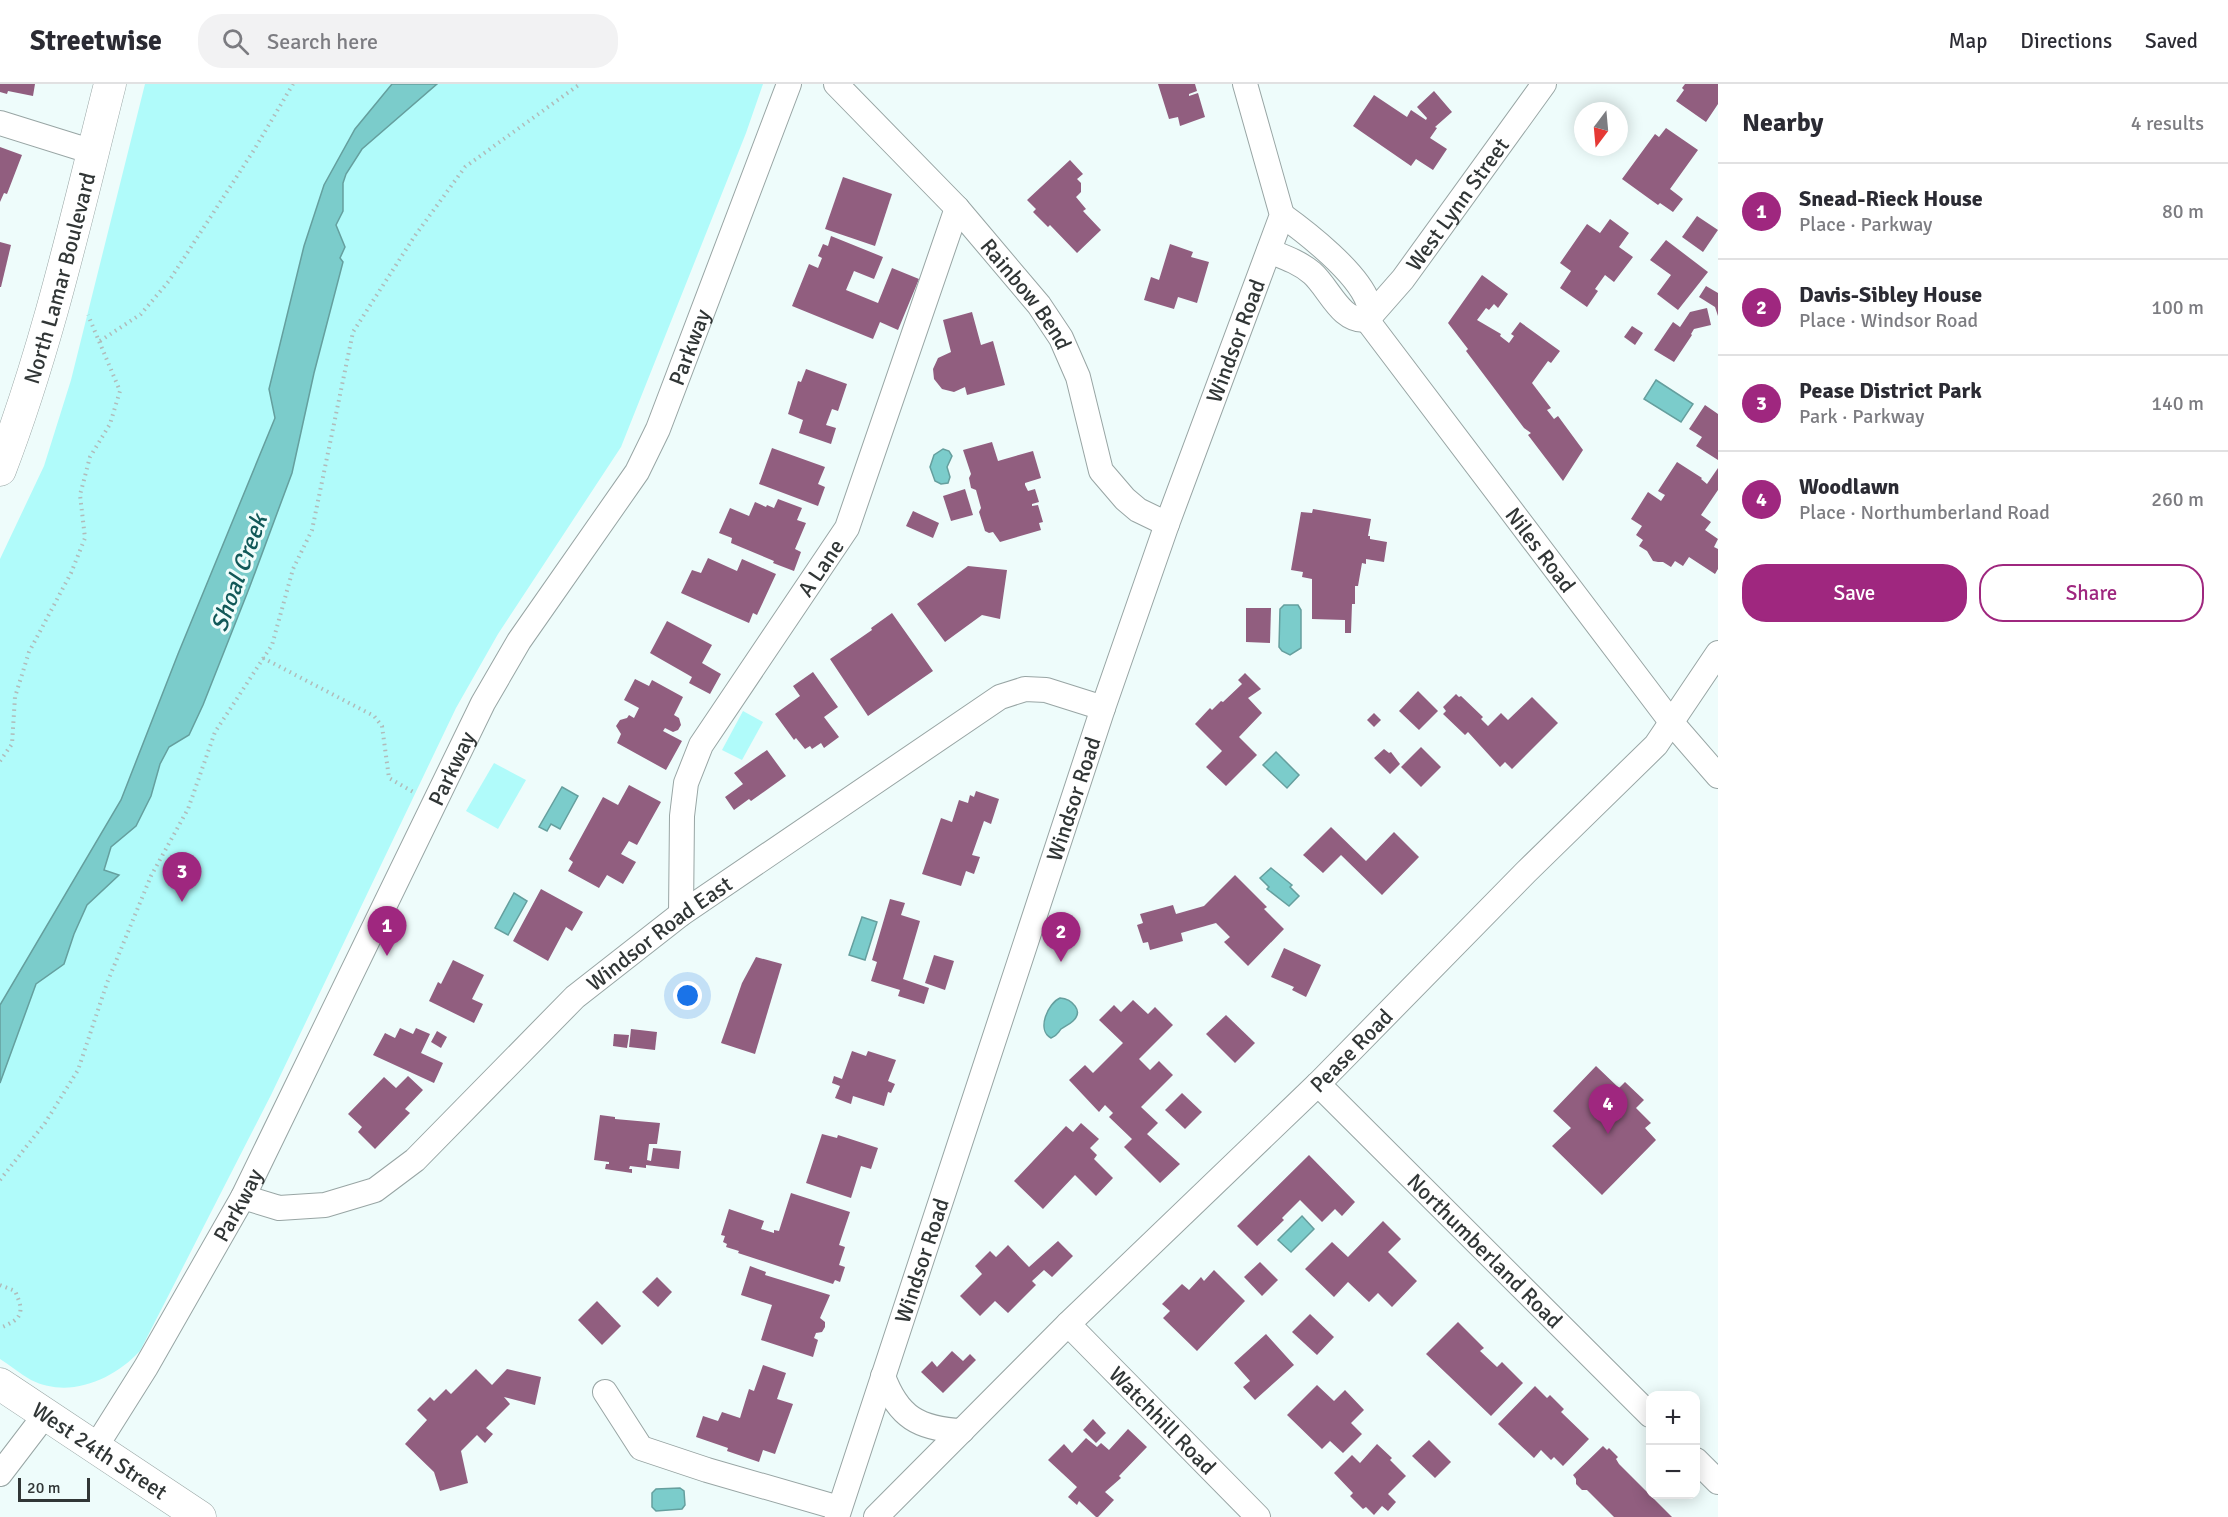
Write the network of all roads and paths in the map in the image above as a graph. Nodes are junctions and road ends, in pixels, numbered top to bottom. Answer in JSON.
{"nodes":[{"id":1,"x":110,"y":84,"type":"edge"},
{"id":2,"x":293,"y":84,"type":"edge"},
{"id":3,"x":580,"y":84,"type":"edge"},
{"id":4,"x":789,"y":84,"type":"edge"},
{"id":5,"x":836,"y":84,"type":"edge"},
{"id":6,"x":1245,"y":84,"type":"edge"},
{"id":7,"x":1544,"y":84,"type":"edge"},
{"id":8,"x":0,"y":123,"type":"edge"},
{"id":9,"x":93,"y":152,"type":"junction"},
{"id":10,"x":957,"y":208,"type":"junction"},
{"id":11,"x":1282,"y":215,"type":"junction"},
{"id":12,"x":1269,"y":251,"type":"junction"},
{"id":13,"x":88,"y":315,"type":"dead end"},
{"id":14,"x":1367,"y":320,"type":"junction"},
{"id":15,"x":100,"y":341,"type":"junction"},
{"id":16,"x":10,"y":415,"type":"edge"},
{"id":17,"x":0,"y":470,"type":"edge"},
{"id":18,"x":1167,"y":524,"type":"junction"},
{"id":19,"x":1718,"y":653,"type":"edge"},
{"id":20,"x":263,"y":658,"type":"junction"},
{"id":21,"x":1102,"y":708,"type":"junction"},
{"id":22,"x":1672,"y":723,"type":"junction"},
{"id":23,"x":0,"y":761,"type":"edge"},
{"id":24,"x":1718,"y":776,"type":"edge"},
{"id":25,"x":434,"y":802,"type":"junction"},
{"id":26,"x":681,"y":914,"type":"junction"},
{"id":27,"x":1318,"y":1084,"type":"junction"},
{"id":28,"x":0,"y":1180,"type":"edge"},
{"id":29,"x":243,"y":1197,"type":"junction"},
{"id":30,"x":0,"y":1285,"type":"edge"},
{"id":31,"x":1068,"y":1324,"type":"junction"},
{"id":32,"x":0,"y":1328,"type":"edge"},
{"id":33,"x":883,"y":1376,"type":"junction"},
{"id":34,"x":0,"y":1384,"type":"edge"},
{"id":35,"x":605,"y":1392,"type":"dead end"},
{"id":36,"x":1646,"y":1411,"type":"edge"},
{"id":37,"x":45,"y":1415,"type":"junction"},
{"id":38,"x":962,"y":1431,"type":"junction"},
{"id":39,"x":95,"y":1448,"type":"junction"},
{"id":40,"x":1700,"y":1465,"type":"edge"},
{"id":41,"x":0,"y":1474,"type":"edge"},
{"id":42,"x":1718,"y":1482,"type":"edge"},
{"id":43,"x":838,"y":1513,"type":"edge"},
{"id":44,"x":200,"y":1517,"type":"edge"},
{"id":45,"x":876,"y":1517,"type":"edge"},
{"id":46,"x":1258,"y":1517,"type":"edge"}],
"edges":[{"from":1,"to":9,"type":"main road","name":"North Lamar Boulevard"},
{"from":2,"to":15,"type":"path"},
{"from":3,"to":20,"type":"path"},
{"from":4,"to":25,"type":"street","name":"Parkway"},
{"from":5,"to":10,"type":"street","name":"Rainbow Bend"},
{"from":6,"to":11,"type":"street"},
{"from":7,"to":14,"type":"street","name":"West Lynn Street"},
{"from":8,"to":9,"type":"street"},
{"from":9,"to":16,"type":"main road","name":"North Lamar Boulevard"},
{"from":10,"to":18,"type":"street","name":"Rainbow Bend"},
{"from":10,"to":26,"type":"street","name":"A Lane"},
{"from":11,"to":12,"type":"street","name":"Windsor Road"},
{"from":11,"to":14,"type":"street","name":"Niles Road"},
{"from":12,"to":14,"type":"street","name":"Niles Road"},
{"from":12,"to":18,"type":"street","name":"Windsor Road"},
{"from":13,"to":15,"type":"path"},
{"from":14,"to":22,"type":"street","name":"Niles Road"},
{"from":15,"to":23,"type":"path"},
{"from":16,"to":17,"type":"main road","name":"North Lamar Boulevard"},
{"from":18,"to":21,"type":"street","name":"Windsor Road"},
{"from":19,"to":22,"type":"street","name":"Pease Road"},
{"from":20,"to":25,"type":"path"},
{"from":20,"to":28,"type":"path"},
{"from":21,"to":26,"type":"street","name":"Windsor Road East"},
{"from":21,"to":33,"type":"street","name":"Windsor Road"},
{"from":22,"to":24,"type":"street","name":"Niles Road"},
{"from":22,"to":27,"type":"street","name":"Pease Road"},
{"from":25,"to":29,"type":"street","name":"Parkway"},
{"from":26,"to":29,"type":"street","name":"Windsor Road East"},
{"from":27,"to":31,"type":"street","name":"Pease Road"},
{"from":27,"to":36,"type":"street","name":"Northumberland Road"},
{"from":29,"to":39,"type":"street","name":"Parkway"},
{"from":30,"to":32,"type":"path"},
{"from":31,"to":38,"type":"street","name":"Pease Road"},
{"from":31,"to":46,"type":"street","name":"Watchhill Road"},
{"from":33,"to":38,"type":"street"},
{"from":33,"to":43,"type":"street","name":"Windsor Road"},
{"from":34,"to":37,"type":"main road","name":"West 24th Street"},
{"from":35,"to":43,"type":"street"},
{"from":37,"to":39,"type":"main road","name":"West 24th Street"},
{"from":37,"to":41,"type":"street"},
{"from":38,"to":45,"type":"street","name":"Pease Road"},
{"from":39,"to":44,"type":"main road","name":"West 24th Street"},
{"from":40,"to":42,"type":"street"}]}
